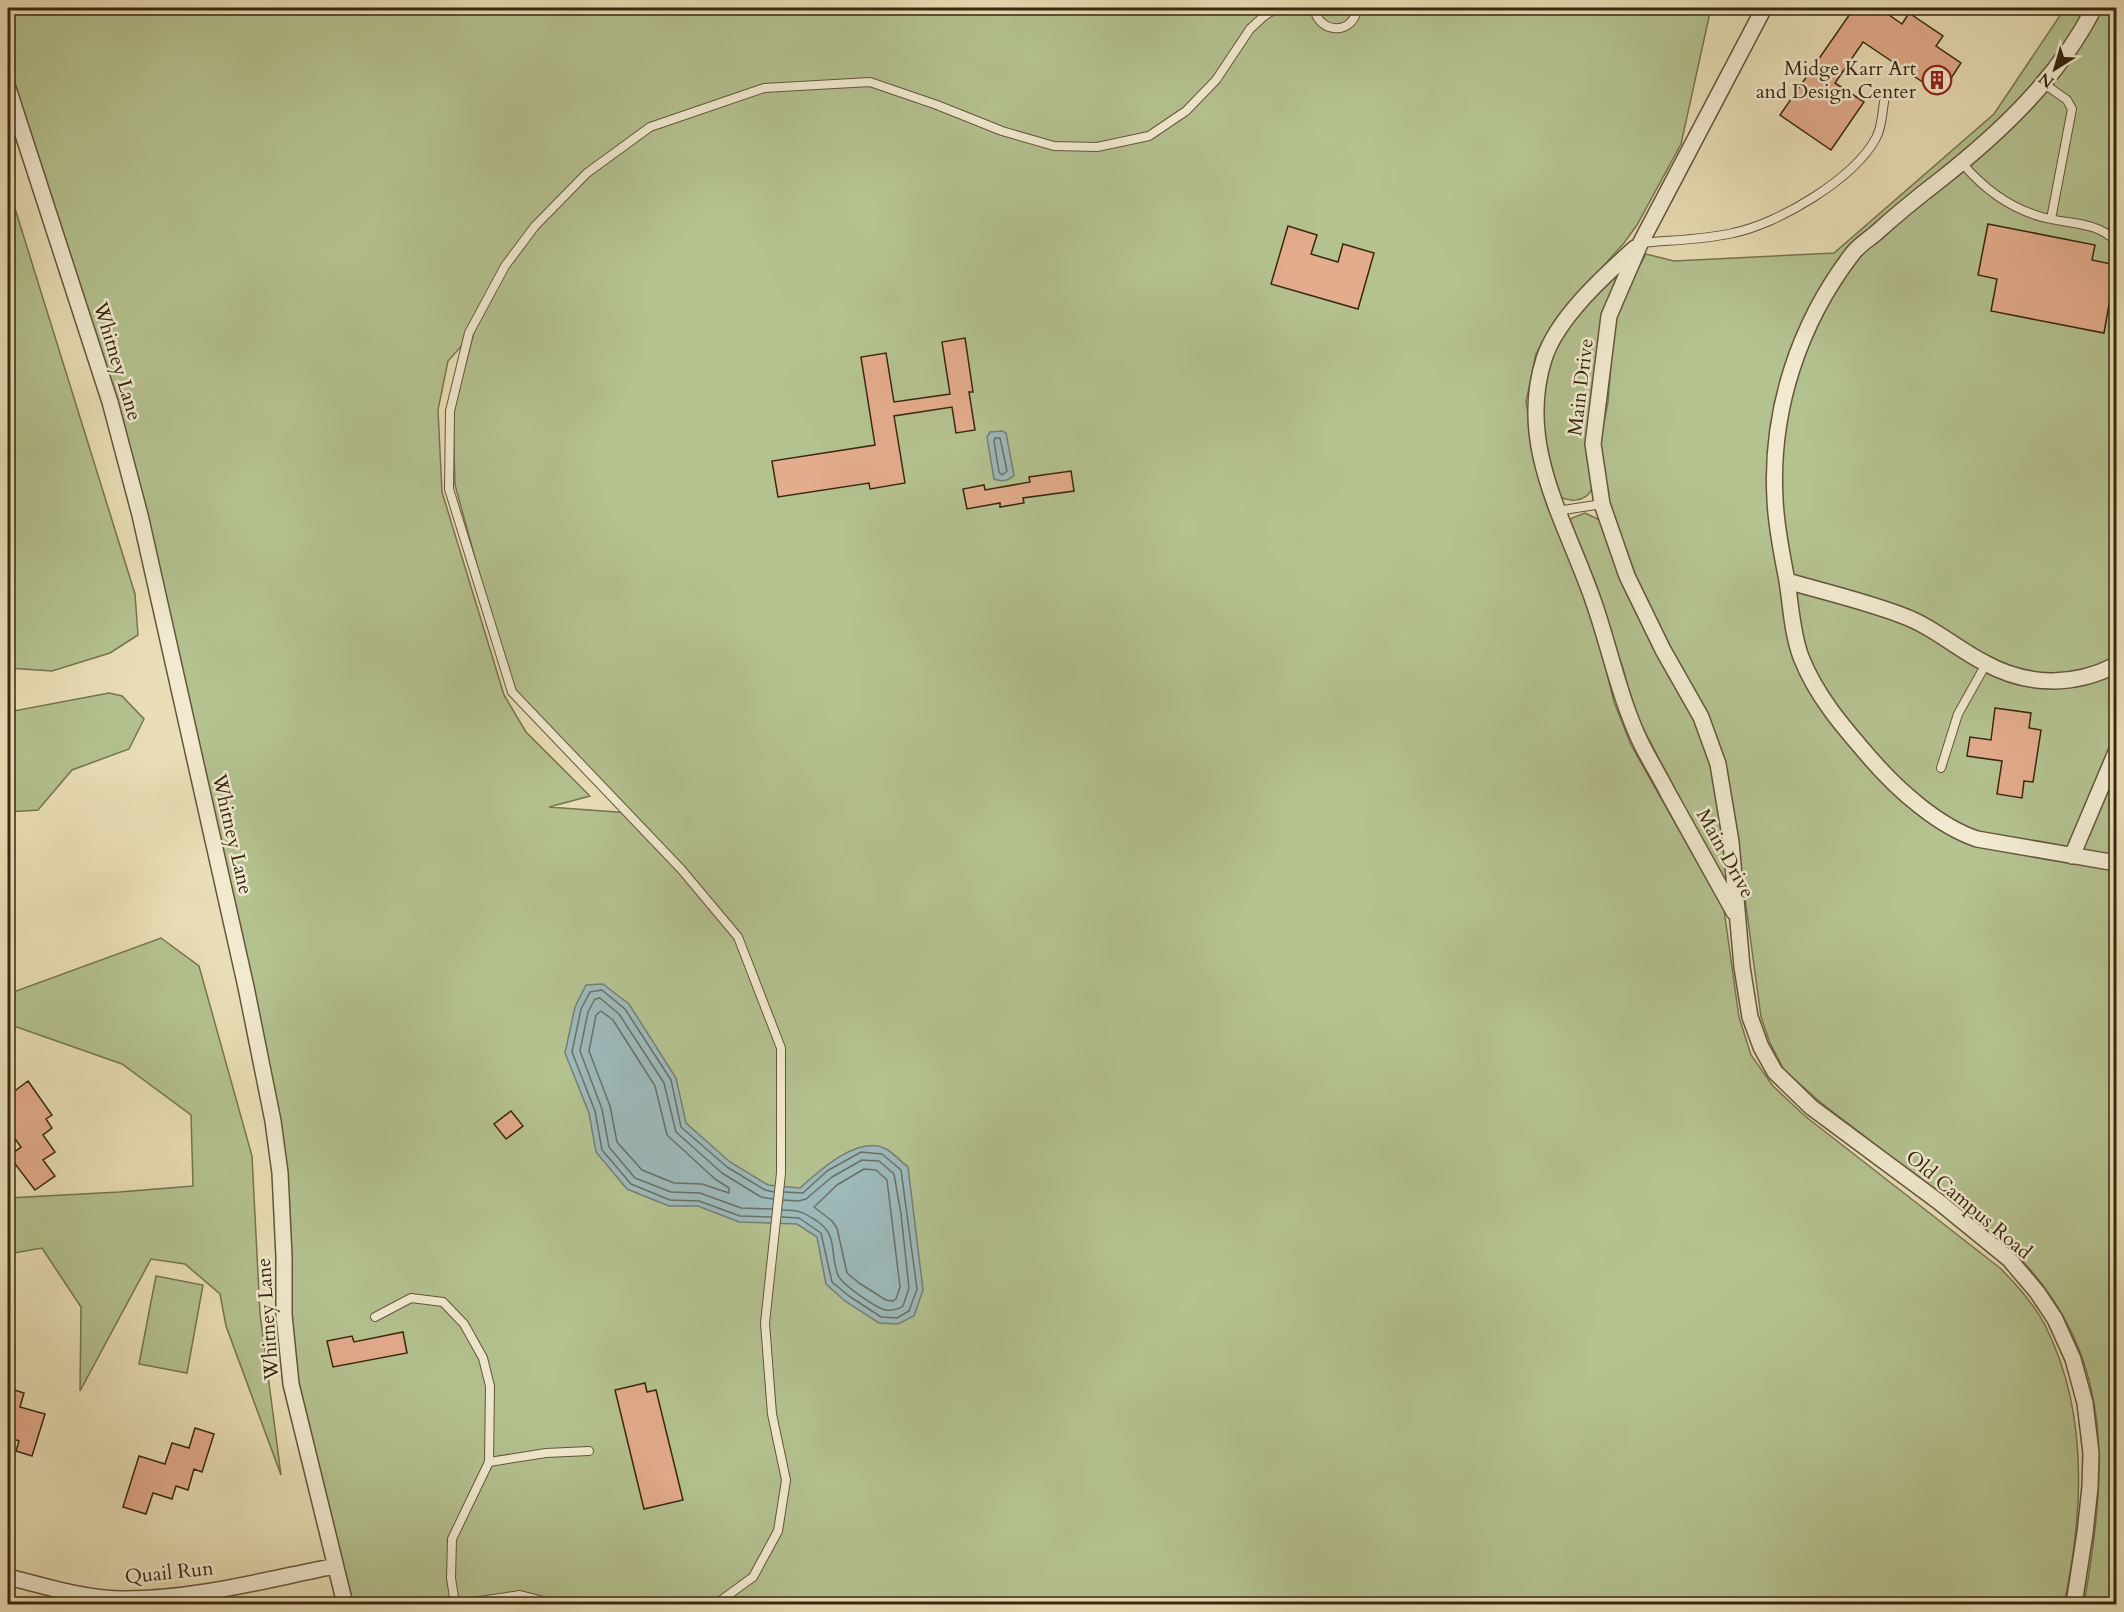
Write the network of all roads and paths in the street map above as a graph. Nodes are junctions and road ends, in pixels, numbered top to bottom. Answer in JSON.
{"nodes":[{"id":1,"x":1276,"y":8,"type":"edge"},
{"id":2,"x":1314,"y":8,"type":"edge"},
{"id":3,"x":1357,"y":8,"type":"edge"},
{"id":4,"x":1764,"y":8,"type":"edge"},
{"id":5,"x":2094,"y":8,"type":"edge"},
{"id":6,"x":2043,"y":83,"type":"junction"},
{"id":7,"x":8,"y":88,"type":"edge"},
{"id":8,"x":1884,"y":102,"type":"dead end"},
{"id":9,"x":1962,"y":163,"type":"junction"},
{"id":10,"x":2051,"y":219,"type":"junction"},
{"id":11,"x":2116,"y":241,"type":"edge"},
{"id":12,"x":1640,"y":244,"type":"junction"},
{"id":13,"x":1602,"y":504,"type":"junction"},
{"id":14,"x":1557,"y":511,"type":"junction"},
{"id":15,"x":1787,"y":581,"type":"junction"},
{"id":16,"x":1986,"y":664,"type":"junction"},
{"id":17,"x":2116,"y":665,"type":"edge"},
{"id":18,"x":2116,"y":752,"type":"edge"},
{"id":19,"x":1941,"y":768,"type":"dead end"},
{"id":20,"x":2072,"y":856,"type":"junction"},
{"id":21,"x":2116,"y":863,"type":"edge"},
{"id":22,"x":1736,"y":915,"type":"junction"},
{"id":23,"x":375,"y":1317,"type":"dead end"},
{"id":24,"x":589,"y":1451,"type":"dead end"},
{"id":25,"x":489,"y":1462,"type":"junction"},
{"id":26,"x":334,"y":1566,"type":"junction"},
{"id":27,"x":8,"y":1576,"type":"edge"},
{"id":28,"x":345,"y":1605,"type":"edge"},
{"id":29,"x":457,"y":1605,"type":"edge"},
{"id":30,"x":555,"y":1605,"type":"edge"},
{"id":31,"x":716,"y":1605,"type":"edge"},
{"id":32,"x":2074,"y":1605,"type":"edge"}],
"edges":[{"from":1,"to":31,"type":"lane"},
{"from":2,"to":3,"type":"lane"},
{"from":4,"to":12,"type":"street","name":"Main Drive"},
{"from":5,"to":6,"type":"street"},
{"from":6,"to":9,"type":"street"},
{"from":6,"to":10,"type":"lane"},
{"from":7,"to":26,"type":"street","name":"Whitney Lane"},
{"from":8,"to":12,"type":"lane"},
{"from":9,"to":10,"type":"lane"},
{"from":9,"to":15,"type":"street"},
{"from":10,"to":11,"type":"lane"},
{"from":12,"to":13,"type":"street","name":"Main Drive"},
{"from":12,"to":14,"type":"street","name":"Main Drive"},
{"from":13,"to":14,"type":"lane"},
{"from":13,"to":22,"type":"street","name":"Main Drive"},
{"from":14,"to":22,"type":"street","name":"Main Drive"},
{"from":15,"to":16,"type":"street"},
{"from":15,"to":20,"type":"street"},
{"from":16,"to":17,"type":"street"},
{"from":16,"to":19,"type":"lane"},
{"from":18,"to":20,"type":"street"},
{"from":20,"to":21,"type":"street"},
{"from":22,"to":32,"type":"street","name":"Old Campus Road"},
{"from":23,"to":25,"type":"lane"},
{"from":24,"to":25,"type":"lane"},
{"from":25,"to":29,"type":"lane"},
{"from":26,"to":27,"type":"street","name":"Quail Run"},
{"from":26,"to":28,"type":"street","name":"Whitney Lane"},
{"from":29,"to":30,"type":"lane"}]}
